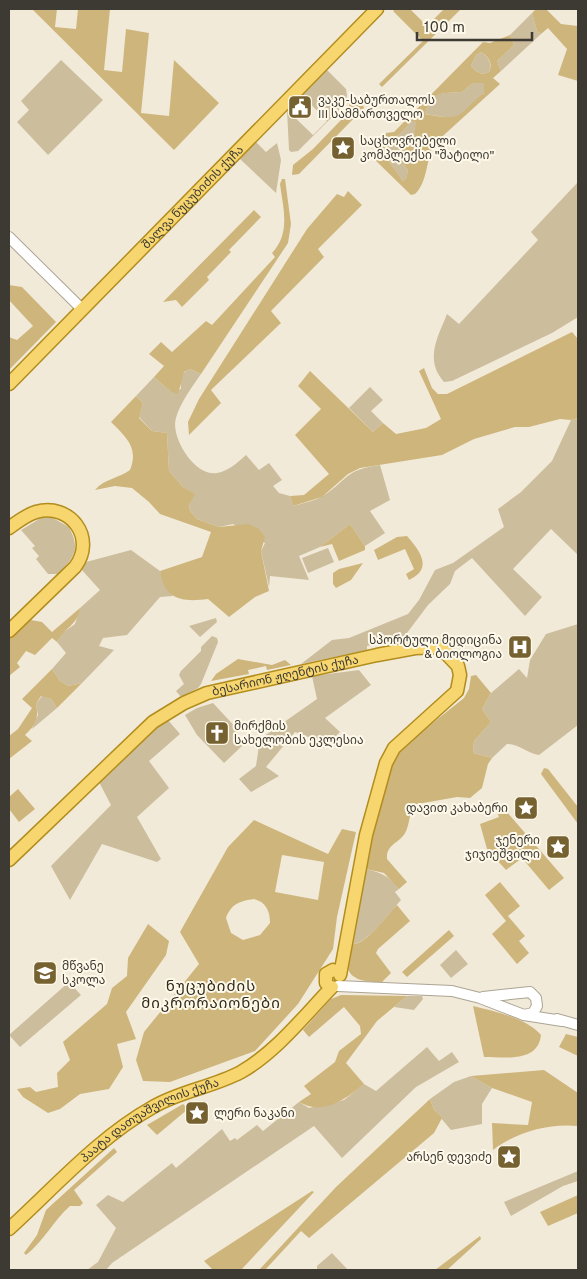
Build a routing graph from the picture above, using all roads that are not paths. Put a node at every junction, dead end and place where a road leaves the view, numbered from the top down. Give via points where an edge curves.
1 (377, 9) edge
2 (9, 237) edge
3 (82, 309) junction
4 (9, 384) edge
5 (9, 528) edge
6 (9, 631) edge
7 (9, 860) edge
8 (335, 980) junction
9 (520, 993) junction
10 (480, 998) junction
11 (537, 1006) junction
12 (522, 1014) junction
13 (562, 1021) junction
14 (578, 1025) edge
15 (9, 1229) edge

1 - 3 main road, შალვა ნუცუბიძის ქუჩა
2 - 3 street
3 - 4 main road, შალვა ნუცუბიძის ქუჩა
5 - 6 main road via 36,512 56,511 77,523 84,541 75,567
7 - 8 main road, ბესარიონ ჟღენტის ქუჩა via 153,722 192,698 344,662 415,648 440,647 458,666 457,691 394,748 386,763 366,835 348,938
8 - 10 street via 366,987 444,990
8 - 15 main road, პაატა დათუაშვილის ქუჩა via 266,1053 241,1072 152,1107 111,1136
9 - 10 street
9 - 11 street via 534,994
9 - 12 street via 514,1003
10 - 12 street
11 - 12 street via 533,1013
11 - 13 street
12 - 13 street
13 - 14 street

